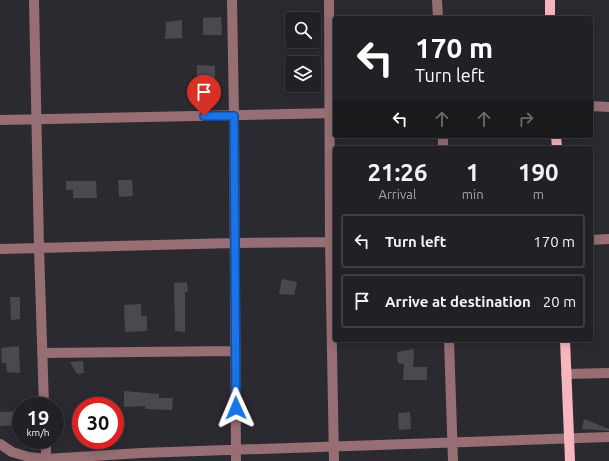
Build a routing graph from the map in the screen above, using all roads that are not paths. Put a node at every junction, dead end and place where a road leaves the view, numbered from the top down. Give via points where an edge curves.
1 (34, 0) edge
2 (232, 0) edge
3 (329, 0) edge
4 (437, 0) edge
5 (550, 0) edge
6 (438, 16) edge
7 (550, 16) edge
8 (593, 106) edge
9 (609, 107) edge
10 (332, 113) edge
11 (234, 116) junction
12 (36, 119) junction
13 (0, 120) edge
14 (609, 239) edge
15 (593, 240) edge
16 (332, 242) edge
17 (234, 243) junction
18 (39, 248) junction
19 (0, 249) edge
20 (449, 342) edge
21 (565, 342) edge
22 (235, 351) junction
23 (42, 353) junction
24 (609, 373) edge
25 (566, 374) junction
26 (44, 397) edge
27 (609, 437) edge
28 (569, 438) junction
29 (452, 442) junction
30 (0, 444) edge
31 (333, 447) junction
32 (46, 449) edge
33 (236, 450) junction
34 (47, 460) edge
35 (236, 461) edge
36 (334, 461) edge
37 (453, 461) edge
38 (570, 461) edge

1 - 12 street
2 - 11 street
3 - 10 street
4 - 6 street
5 - 7 main road
8 - 9 street
10 - 11 street
10 - 16 street
11 - 12 street
11 - 17 street
12 - 13 street
12 - 18 street
14 - 15 street
16 - 17 street
16 - 31 street
17 - 18 street
17 - 22 street
18 - 19 street
18 - 23 street
20 - 29 street
21 - 25 main road
22 - 23 street
22 - 33 street
23 - 26 street
24 - 25 street
25 - 28 main road
27 - 28 street
28 - 29 street
28 - 38 main road
29 - 31 street
29 - 37 street
30 - 34 street via 12,452
31 - 33 street
31 - 36 street
32 - 34 street
33 - 34 street via 141,453
33 - 35 street

